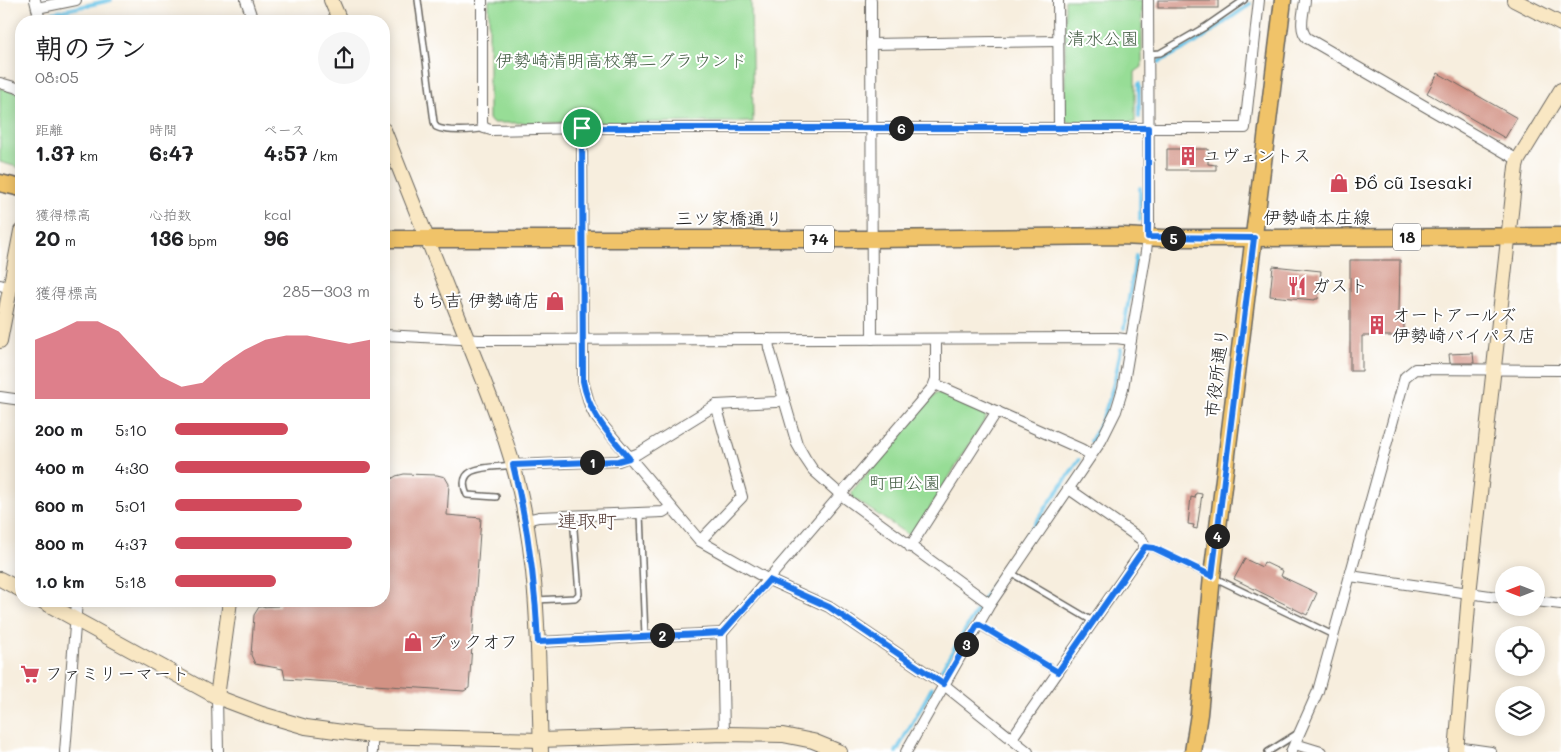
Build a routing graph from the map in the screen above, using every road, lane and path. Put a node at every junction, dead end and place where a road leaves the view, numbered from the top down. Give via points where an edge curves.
1 (76, 0) edge
2 (246, 0) edge
3 (331, 0) edge
4 (418, 0) edge
5 (482, 0) edge
6 (871, 0) edge
7 (1058, 0) edge
8 (1148, 0) edge
9 (1244, 0) edge
10 (1259, 0) edge
11 (1305, 0) edge
12 (1514, 0) edge
13 (1283, 3) edge
14 (36, 4) edge
15 (251, 15) edge
16 (337, 15) edge
17 (1561, 24) edge
18 (1058, 41) junction
19 (871, 44) junction
20 (1148, 54) junction
21 (0, 83) edge
22 (15, 87) edge
23 (1561, 90) edge
24 (484, 128) junction
25 (582, 128) junction
26 (872, 128) junction
27 (1148, 128) junction
28 (1059, 129) junction
29 (390, 145) edge
30 (1518, 160) junction
31 (0, 183) edge
32 (15, 187) edge
33 (1509, 236) junction
34 (1561, 236) edge
35 (1148, 237) junction
36 (582, 238) junction
37 (1254, 238) junction
38 (390, 239) edge
39 (427, 239) junction
40 (872, 239) junction
41 (15, 252) edge
42 (5, 287) edge
43 (390, 335) edge
44 (467, 339) junction
45 (768, 339) junction
46 (872, 339) junction
47 (936, 339) junction
48 (582, 340) junction
49 (1131, 340) junction
50 (0, 341) edge
51 (1561, 370) edge
52 (1494, 371) junction
53 (935, 384) junction
54 (0, 397) edge
55 (15, 399) edge
56 (784, 400) junction
57 (716, 405) junction
58 (997, 411) junction
59 (1092, 455) junction
60 (629, 458) junction
61 (513, 465) junction
62 (1069, 489) junction
63 (841, 495) junction
64 (496, 497) dead end
65 (671, 507) junction
66 (640, 514) junction
67 (573, 517) junction
68 (526, 520) junction
69 (700, 541) junction
70 (910, 546) junction
71 (1145, 547) junction
72 (1011, 573) junction
73 (1212, 576) junction
74 (1350, 576) junction
75 (0, 579) edge
76 (769, 580) junction
77 (15, 587) edge
78 (1469, 594) junction
79 (1495, 597) edge
80 (536, 600) junction
81 (1545, 602) edge
82 (990, 604) junction
83 (1561, 604) edge
84 (53, 607) edge
85 (77, 607) edge
86 (229, 607) edge
87 (76, 620) junction
88 (1094, 622) junction
89 (978, 624) junction
90 (722, 633) junction
91 (1334, 635) junction
92 (644, 636) junction
93 (538, 642) junction
94 (1058, 672) junction
95 (943, 684) junction
96 (217, 697) junction
97 (1298, 733) junction
98 (724, 734) junction
99 (372, 736) junction
100 (1012, 738) junction
101 (541, 746) edge
102 (1293, 748) edge
103 (1456, 749) edge
104 (65, 752) edge
105 (218, 752) edge
106 (372, 752) edge
107 (840, 752) edge
108 (906, 752) edge
109 (1028, 752) edge
110 (1194, 752) edge
111 (1268, 752) edge
112 (1321, 752) edge
113 (1491, 752) edge

1 - 14 street
2 - 15 street
3 - 16 street
4 - 24 lane via 436,127 442,130
5 - 24 street
6 - 19 street
7 - 18 street
8 - 20 street
9 - 20 lane via 1166,50
10 - 27 street via 1245,128
11 - 30 street via 1302,28 1308,38
12 - 17 street
13 - 37 main road, 市役所通り
18 - 19 street
18 - 28 street
19 - 26 street
20 - 27 street
21 - 22 street
23 - 30 street
24 - 25 street
25 - 26 street
25 - 36 street
26 - 28 street
26 - 40 street
27 - 28 street
27 - 35 street
29 - 39 street
30 - 33 street
31 - 32 main road
33 - 34 main road, 伊勢崎本庄線 / 18
33 - 37 main road, 伊勢崎本庄線 / 18
33 - 52 street
35 - 37 main road, 三ツ家橋通り / 74
35 - 40 main road, 三ツ家橋通り / 74
35 - 49 street
36 - 39 main road, 三ツ家橋通り / 74
36 - 40 main road, 三ツ家橋通り / 74
36 - 48 street
37 - 73 main road, 市役所通り
38 - 39 main road, 三ツ家橋通り / 74
39 - 44 street
40 - 46 street
41 - 42 street
42 - 50 street
43 - 44 street
44 - 48 street
44 - 61 street
45 - 46 street
45 - 48 street
45 - 56 street
46 - 47 street
47 - 49 street
47 - 53 street
48 - 60 street via 583,381 590,406
49 - 59 street via 1116,411
51 - 52 street
52 - 74 street via 1415,369 1405,376
52 - 78 street
53 - 58 street
53 - 63 street
54 - 55 street
56 - 57 street
56 - 63 street via 805,458 819,476
57 - 60 street
57 - 69 street via 742,497
58 - 59 street
58 - 70 street
59 - 62 street
60 - 61 street
60 - 65 street
61 - 64 lane via 479,468 470,471 466,477 464,489 467,495
61 - 68 street
62 - 71 street via 1142,540
62 - 72 street
63 - 70 street
63 - 76 street
65 - 66 street via 663,512
65 - 69 street
66 - 67 street
66 - 92 lane
67 - 68 street
67 - 80 lane via 579,594 575,598
68 - 80 street
69 - 76 street
70 - 82 street
71 - 73 lane via 1154,548
71 - 88 street
72 - 82 street
72 - 88 lane
73 - 91 lane
73 - 110 main road, 市役所通り
74 - 78 street
74 - 91 street
75 - 77 street
76 - 90 street
76 - 95 street via 829,607
78 - 79 street
78 - 103 street
80 - 93 street
81 - 83 street
82 - 89 street
84 - 87 street
85 - 87 street
86 - 96 street
87 - 96 street
87 - 104 street
88 - 94 street
89 - 94 lane
89 - 95 street
90 - 92 street
90 - 98 street
91 - 97 street via 1318,691
92 - 93 street
93 - 101 street
94 - 100 street
95 - 100 street
95 - 108 street
96 - 99 street via 306,727
96 - 105 street
97 - 102 street
97 - 111 lane
98 - 101 street
98 - 107 street via 783,735 813,740
99 - 101 street
99 - 106 street
100 - 109 street
102 - 112 street
103 - 113 street

